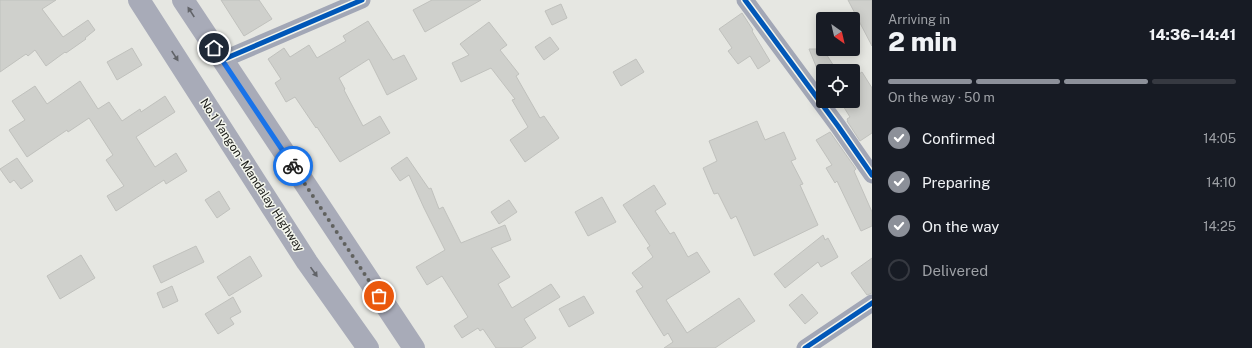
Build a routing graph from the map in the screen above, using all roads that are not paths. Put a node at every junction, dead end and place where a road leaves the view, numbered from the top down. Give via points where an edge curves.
1 (139, 0) edge
2 (183, 0) edge
3 (362, 0) edge
4 (745, 0) edge
5 (222, 60) junction
6 (872, 175) edge
7 (872, 303) edge
8 (368, 348) edge
9 (414, 348) edge
10 (805, 348) edge

1 -> 8 highway, No.1 Yangon - Mandalay Highway via 307,262
5 -> 2 highway
3 - 5 street
4 - 6 street
5 - 9 highway
7 - 10 street

